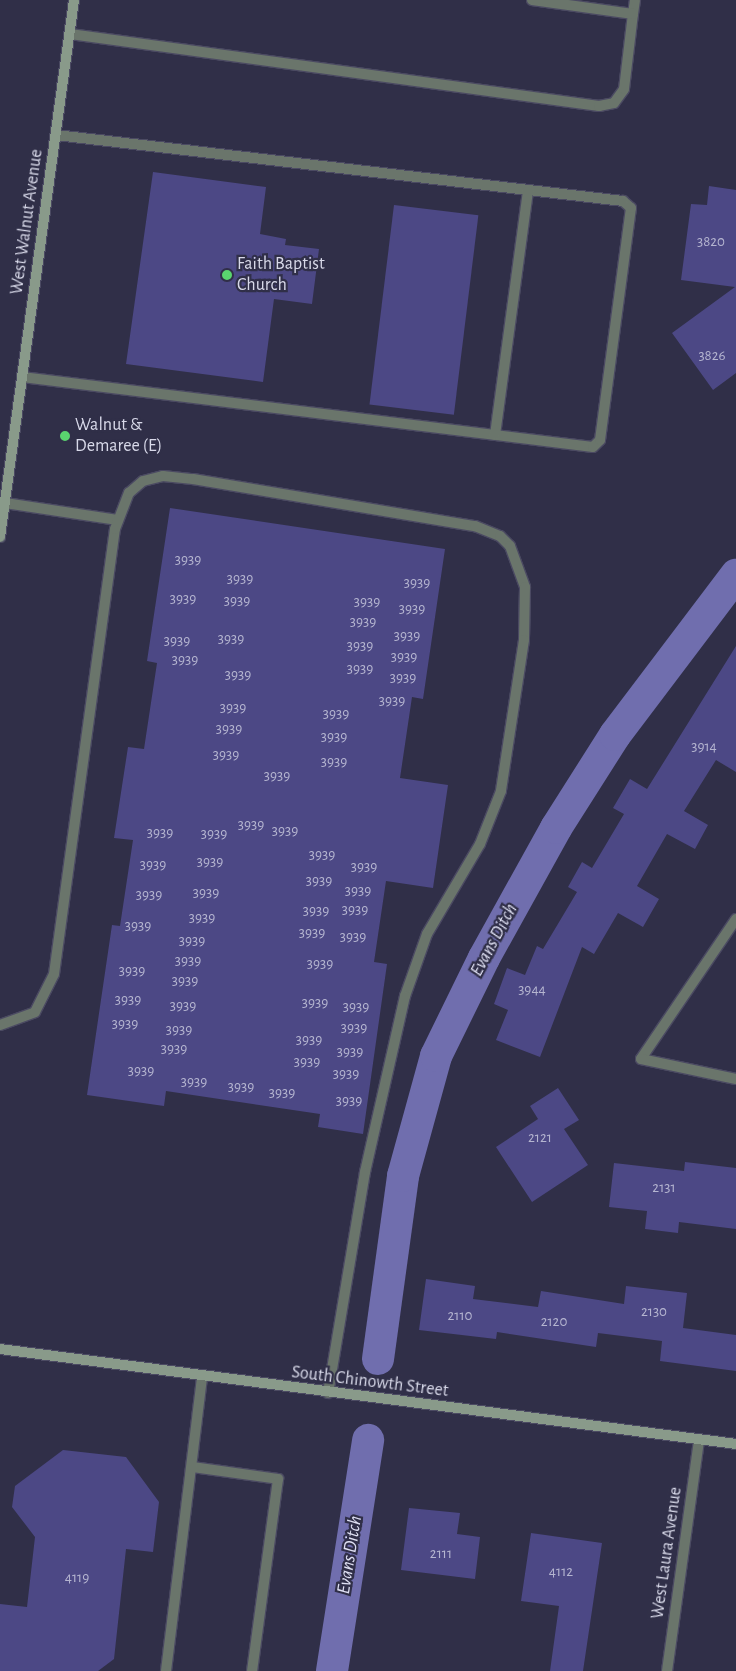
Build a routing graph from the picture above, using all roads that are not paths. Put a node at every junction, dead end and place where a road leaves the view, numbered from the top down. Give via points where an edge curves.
1 (74, 0) edge
2 (532, 0) edge
3 (635, 0) edge
4 (633, 14) junction
5 (70, 34) junction
6 (56, 135) junction
7 (528, 190) junction
8 (22, 377) junction
9 (495, 435) junction
10 (5, 503) junction
11 (118, 520) junction
12 (0, 537) edge
13 (736, 919) edge
14 (0, 1025) edge
15 (736, 1079) edge
16 (0, 1349) edge
17 (202, 1377) junction
18 (328, 1393) junction
19 (699, 1440) junction
20 (736, 1444) edge
21 (192, 1467) junction
22 (166, 1671) edge
23 (252, 1671) edge
24 (667, 1671) edge

1 - 5 street, West Walnut Avenue
2 - 4 street
3 - 4 street
4 - 5 street via 624,89 614,103 599,106
5 - 6 street, West Walnut Avenue
6 - 7 street
6 - 8 street, West Walnut Avenue
7 - 9 street
7 - 9 street via 623,201 631,208 601,430 593,447
8 - 9 street
8 - 10 street, West Walnut Avenue
10 - 11 street
10 - 12 street, West Walnut Avenue
11 - 14 street via 54,974 35,1012
11 - 18 street via 129,493 143,481 162,476 475,526 500,536 519,563 525,587 524,640 501,791 480,844 426,934 404,996 365,1172
13 - 15 street via 641,1059
16 - 17 street, South Chinowth Street
17 - 18 street, South Chinowth Street
17 - 21 street
18 - 19 street, South Chinowth Street
19 - 20 street, South Chinowth Street
19 - 24 street, West Laura Avenue
21 - 22 street
21 - 23 street via 278,1479

